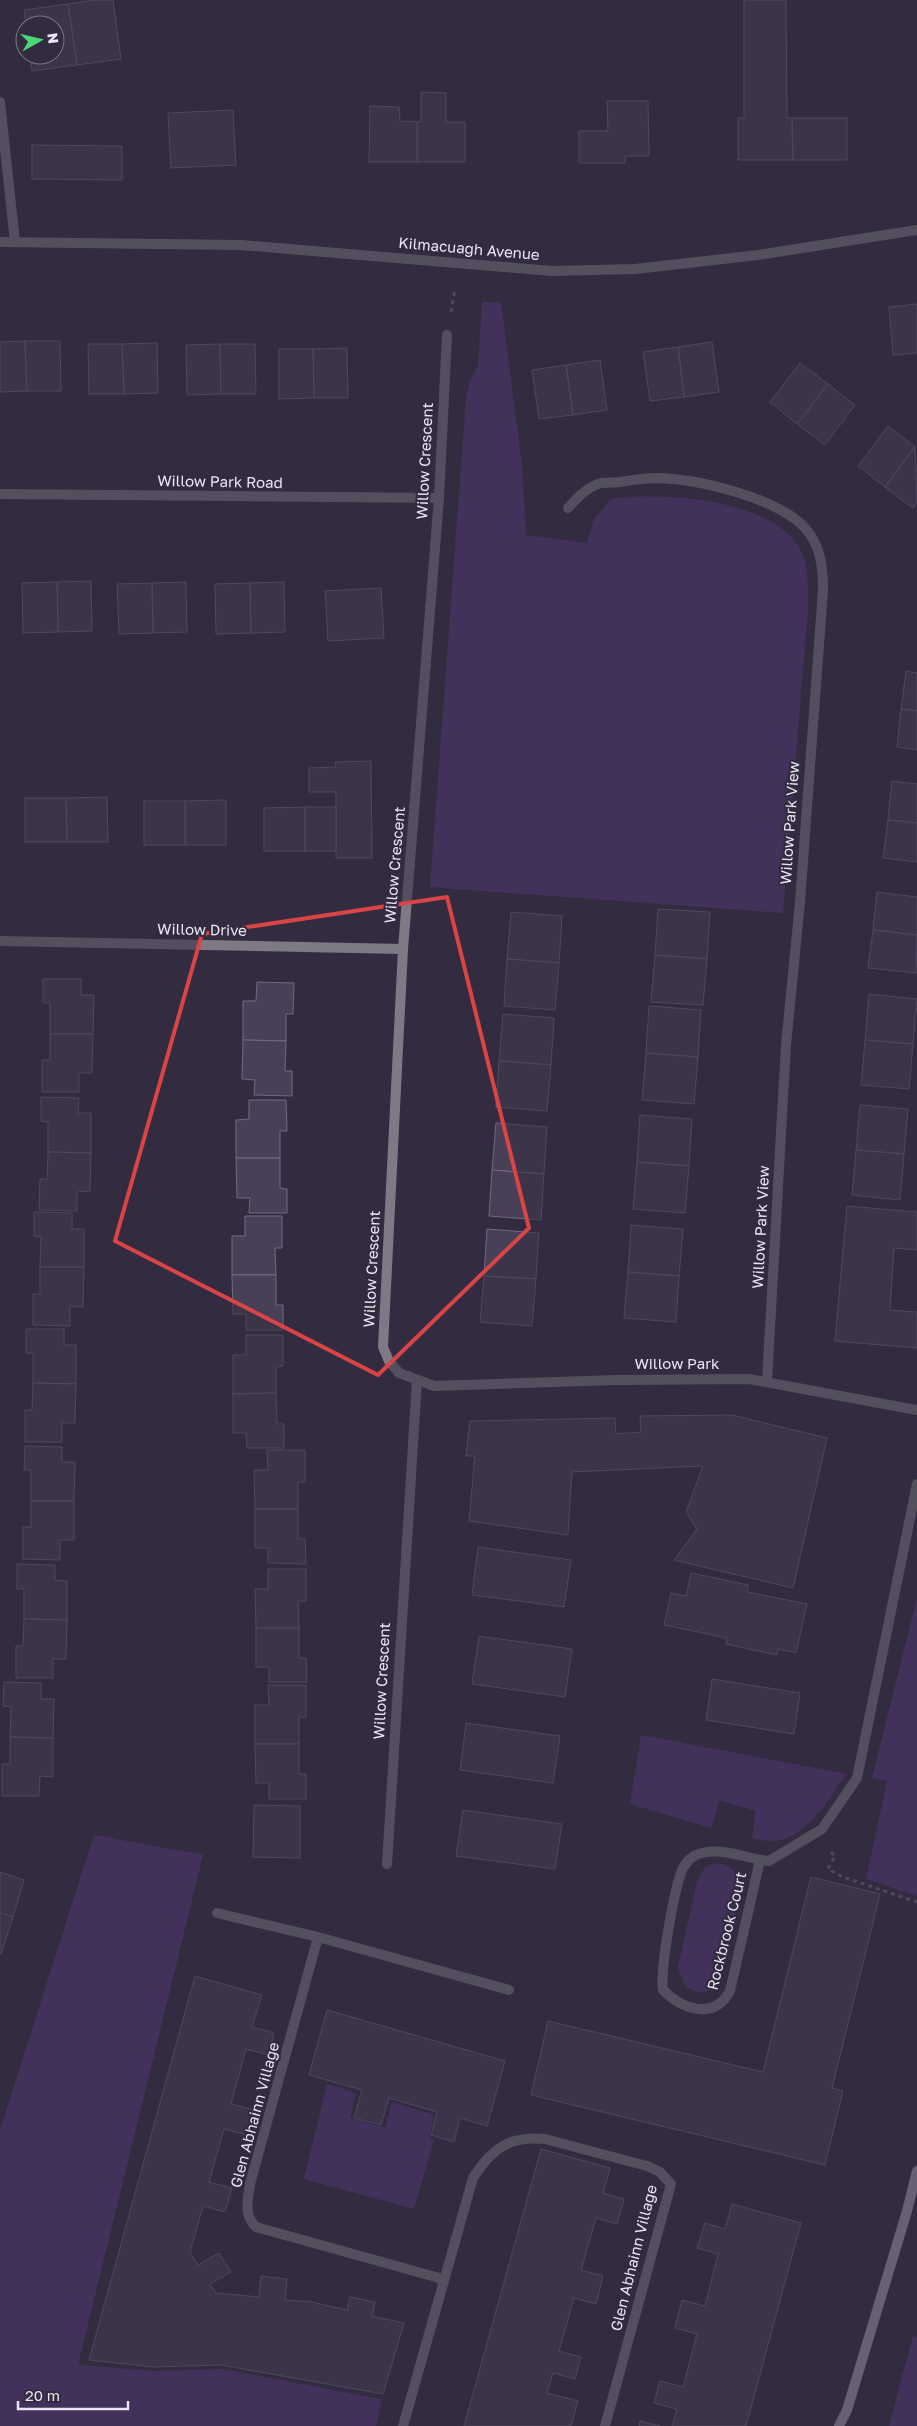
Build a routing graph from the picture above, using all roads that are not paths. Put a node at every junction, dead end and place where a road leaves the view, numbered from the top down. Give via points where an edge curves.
1 (0, 102) edge
2 (917, 230) edge
3 (0, 242) edge
4 (15, 242) junction
5 (448, 335) road end
6 (0, 494) edge
7 (439, 498) junction
8 (568, 508) dead end
9 (0, 941) edge
10 (403, 948) junction
11 (417, 1380) junction
12 (767, 1381) junction
13 (434, 1386) joint
14 (917, 1410) edge
15 (917, 1484) edge
16 (760, 1860) junction
17 (387, 1864) dead end
18 (217, 1913) dead end
19 (318, 1937) junction
20 (509, 1990) dead end
21 (917, 2171) edge
22 (443, 2280) junction
23 (403, 2426) edge
24 (605, 2426) edge
25 (840, 2426) edge

1 - 4 street
2 - 4 street, Kilmacuagh Avenue via 758,255 635,268 523,270 241,246
3 - 4 street, Kilmacuagh Avenue
5 - 7 street, Willow Crescent
6 - 7 street, Willow Park Road
7 - 10 street, Willow Crescent
8 - 12 street, Willow Park View via 579,495 601,484 658,478 711,485 765,502 793,518 806,529 819,552 823,590 786,1045
9 - 10 street, Willow Drive
10 - 11 street, Willow Crescent via 384,1347 389,1361 399,1373
11 - 13 street, Willow Crescent
11 - 17 street, Willow Crescent
12 - 13 street, Willow Park via 617,1380
12 - 14 street, Willow Park
15 - 16 street, Rockbrook Court via 857,1778 822,1828 769,1861
16 - 16 street, Rockbrook Court via 730,1991 725,2000 710,2008 681,2005 663,1990 662,1984 683,1868 696,1855 713,1852
18 - 19 street
19 - 20 street
19 - 22 street, Glen Abhainn Village via 250,2184 247,2207 250,2222 256,2227
21 - 25 main road
22 - 23 street, Glen Abhainn Village
22 - 24 street, Glen Abhainn Village via 473,2178 496,2149 529,2138 545,2139 660,2172 671,2184

